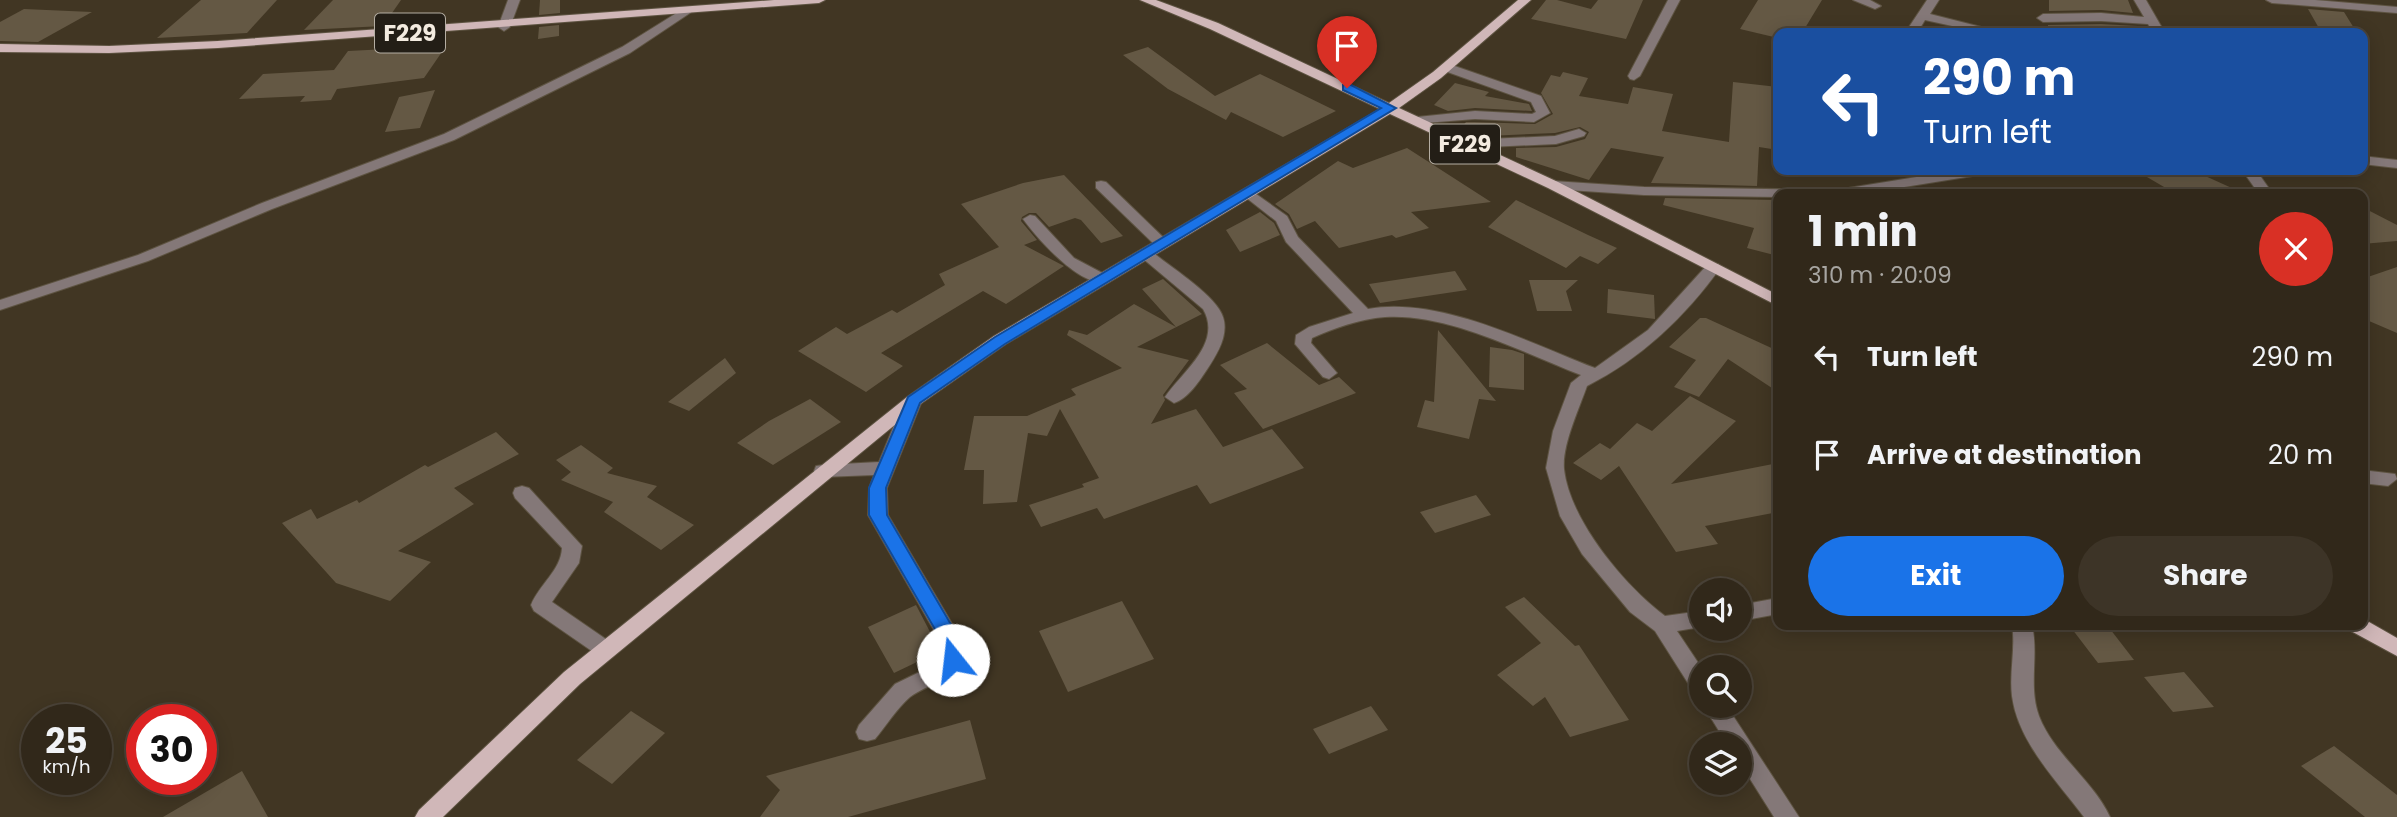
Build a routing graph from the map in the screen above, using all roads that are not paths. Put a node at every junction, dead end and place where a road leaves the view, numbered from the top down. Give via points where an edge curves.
1 (514, 0) edge
2 (818, 0) edge
3 (1146, 0) edge
4 (1525, 0) edge
5 (1674, 0) edge
6 (1859, 0) edge
7 (1933, 0) edge
8 (2140, 0) edge
9 (2272, 0) edge
10 (2338, 2) edge
11 (1875, 6) dead end
12 (695, 7) edge
13 (2397, 10) edge
14 (1923, 16) junction
15 (2043, 18) dead end
16 (2151, 21) junction
17 (504, 27) junction
18 (1915, 28) edge
19 (1977, 28) edge
20 (2156, 28) edge
21 (0, 48) edge
22 (1446, 67) junction
23 (1634, 76) dead end
24 (1390, 108) junction
25 (1417, 121) junction
26 (1578, 133) dead end
27 (1466, 144) junction
28 (2368, 161) edge
29 (2397, 164) edge
30 (1932, 175) edge
31 (1101, 185) dead end
32 (1553, 186) junction
33 (1861, 189) edge
34 (1249, 193) junction
35 (1773, 193) edge
36 (1030, 219) dead end
37 (1163, 244) junction
38 (1146, 254) junction
39 (1713, 267) junction
40 (1102, 279) junction
41 (1773, 298) edge
42 (0, 305) edge
43 (1364, 315) junction
44 (1329, 373) dead end
45 (1597, 376) junction
46 (1174, 397) dead end
47 (913, 401) junction
48 (886, 468) junction
49 (823, 471) junction
50 (2368, 477) edge
51 (2388, 479) dead end
52 (522, 493) dead end
53 (1773, 607) edge
54 (1752, 611) edge
55 (1689, 621) edge
56 (1662, 625) junction
57 (2023, 630) edge
58 (2366, 630) edge
59 (2397, 648) edge
60 (606, 650) junction
61 (1689, 667) edge
62 (867, 732) dead end
63 (1752, 764) edge
64 (427, 817) edge
65 (1787, 817) edge
66 (2098, 817) edge

1 - 17 street
2 - 12 main road, F229
3 - 24 main road, F229 via 1214,26
4 - 22 main road
5 - 23 street
6 - 11 street
7 - 14 street
8 - 16 street
9 - 10 street
10 - 13 street
12 - 17 main road, F229
12 - 42 street via 626,50 449,137 143,258
14 - 18 street
14 - 19 street
15 - 16 street
16 - 20 street
17 - 21 main road, F229 via 197,46
22 - 24 main road
22 - 25 street via 1536,99 1543,113 1534,118 1475,116
24 - 25 main road, F229
24 - 34 main road
25 - 27 main road, F229
26 - 27 street via 1556,140
27 - 32 main road, F229
28 - 29 street
30 - 33 street
31 - 37 street
32 - 35 street
32 - 39 main road, F229
34 - 37 main road
34 - 43 street via 1282,219 1291,239
36 - 40 street via 1069,261
37 - 38 main road
38 - 40 main road
38 - 46 street via 1216,315 1215,337 1207,358
39 - 41 main road, F229
39 - 45 street via 1685,303 1627,359
40 - 47 main road via 1000,340
43 - 44 street via 1304,335 1303,344
43 - 45 street via 1398,312 1446,321
45 - 56 street via 1580,383 1562,431 1555,468 1559,486 1589,549 1637,606
47 - 48 street
47 - 49 main road
48 - 49 street
48 - 62 street via 878,488 878,515 954,645 953,660 942,671 902,690
49 - 60 main road
50 - 51 street
52 - 60 street via 572,546 570,565 541,605
53 - 54 street
55 - 56 street
56 - 61 street
57 - 66 street via 2024,700 2031,722
58 - 59 main road
60 - 64 main road via 527,718
63 - 65 street

